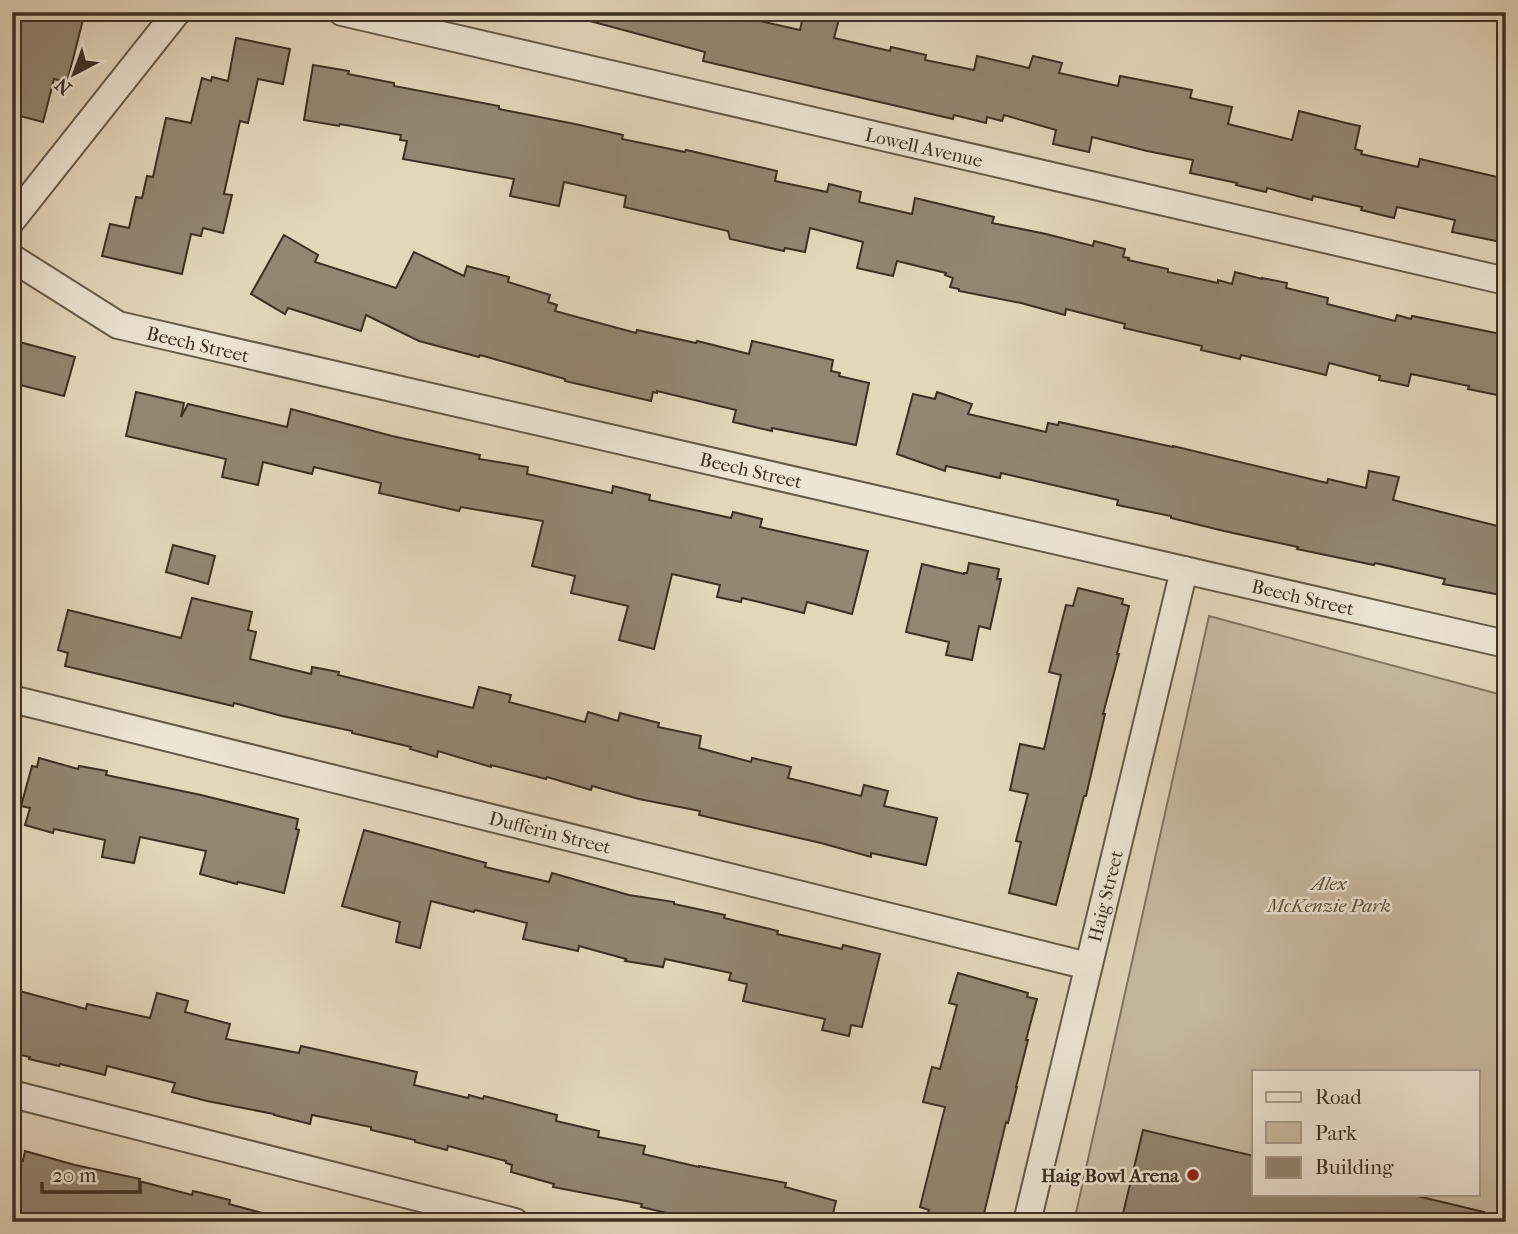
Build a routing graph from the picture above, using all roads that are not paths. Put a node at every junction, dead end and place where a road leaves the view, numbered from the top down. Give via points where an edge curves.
1 (177, 12) edge
2 (342, 12) edge
3 (12, 220) edge
4 (12, 258) edge
5 (1506, 281) edge
6 (1184, 570) junction
7 (1506, 644) edge
8 (12, 699) edge
9 (1088, 965) junction
10 (12, 1094) edge
11 (515, 1222) edge
12 (1027, 1222) edge

1 - 3 street
2 - 5 street, Lowell Avenue
4 - 6 street, Beech Street via 118,325
6 - 7 street, Beech Street
6 - 9 street, Haig Street
8 - 9 street, Dufferin Street
9 - 12 street, Haig Street
10 - 11 street

